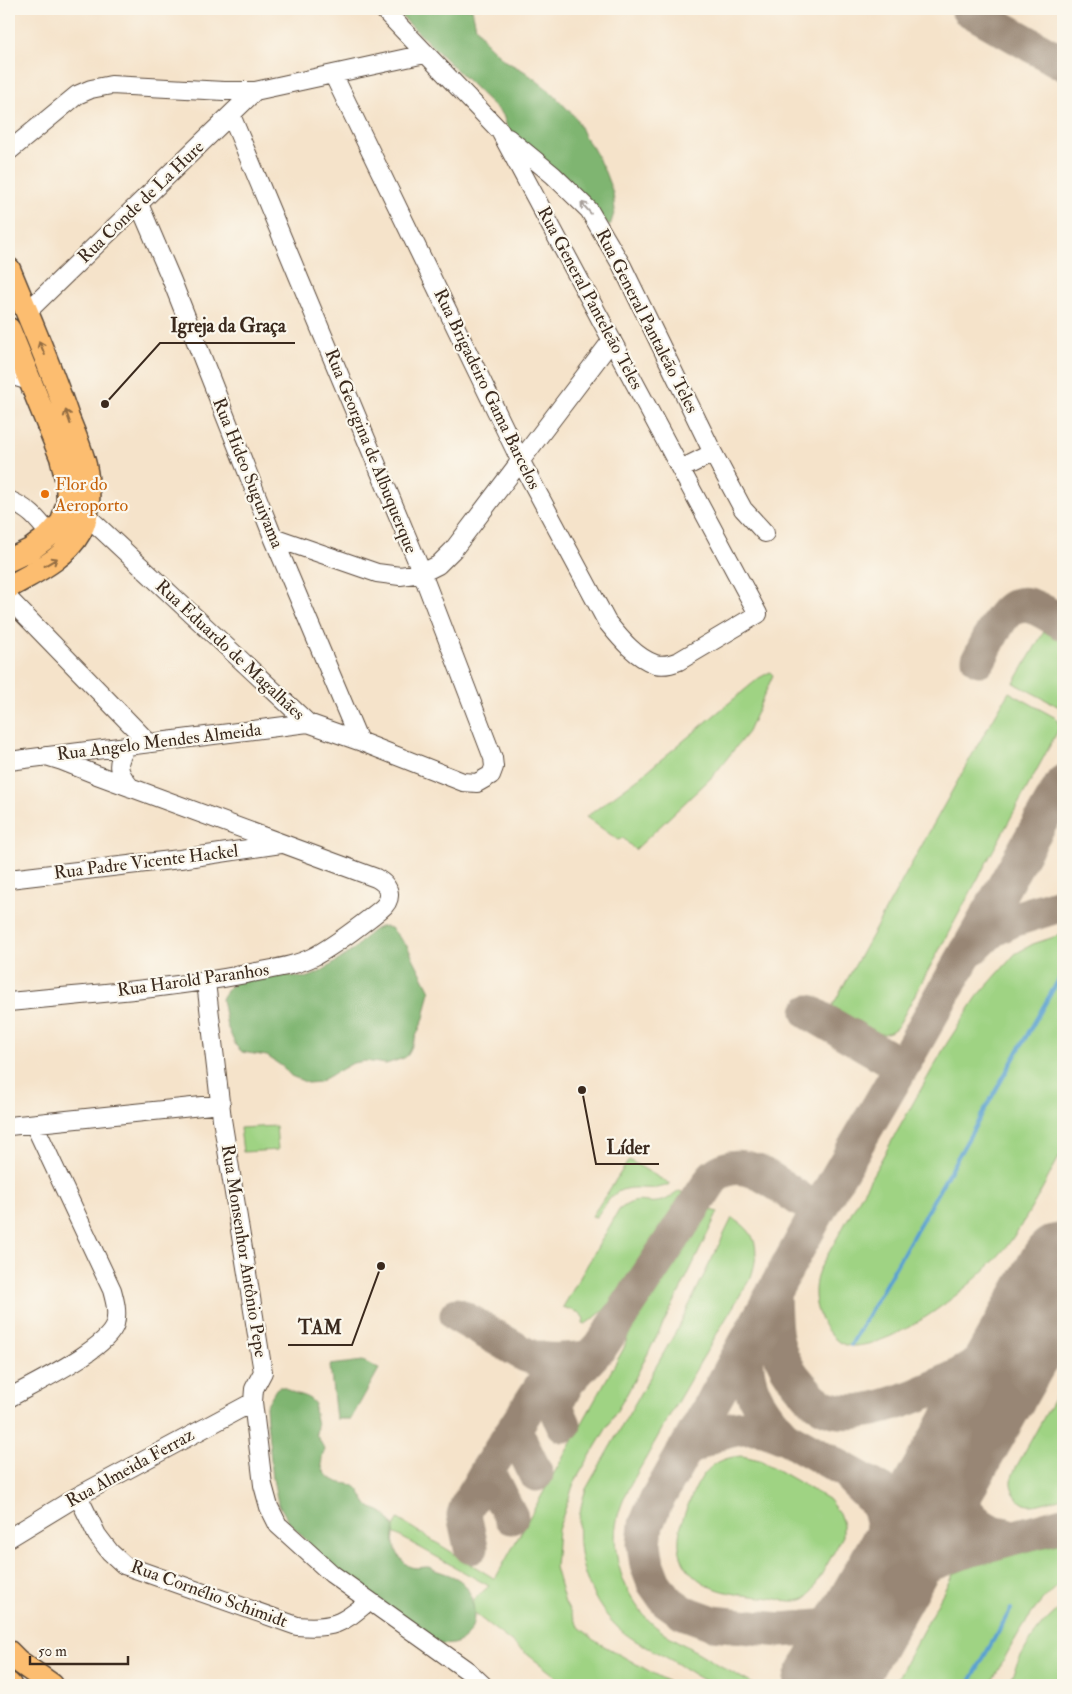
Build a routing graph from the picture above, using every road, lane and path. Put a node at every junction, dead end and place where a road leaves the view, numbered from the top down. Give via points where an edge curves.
1 (384, 9) edge
2 (425, 54) junction
3 (333, 74) junction
4 (255, 91) junction
5 (231, 115) junction
6 (500, 131) junction
7 (9, 151) edge
8 (139, 204) junction
9 (9, 269) edge
10 (27, 312) junction
11 (9, 329) edge
12 (612, 340) junction
13 (19, 378) edge
14 (713, 453) junction
15 (520, 460) junction
16 (680, 469) junction
17 (9, 500) edge
18 (86, 515) junction
19 (765, 533) dead end
20 (50, 535) junction
21 (273, 537) junction
22 (9, 560) edge
23 (422, 574) junction
24 (9, 587) edge
25 (9, 599) edge
26 (758, 614) joint
27 (308, 723) junction
28 (359, 741) junction
29 (149, 743) junction
30 (127, 746) junction
31 (96, 750) junction
32 (46, 756) junction
33 (9, 760) edge
34 (97, 775) junction
35 (477, 783) joint
36 (131, 788) junction
37 (284, 843) junction
38 (9, 879) edge
39 (206, 982) junction
40 (9, 1002) edge
41 (221, 1104) junction
42 (34, 1124) junction
43 (9, 1126) edge
44 (9, 1398) edge
45 (253, 1402) junction
46 (78, 1496) junction
47 (9, 1538) edge
48 (369, 1601) junction
49 (9, 1652) edge
50 (52, 1685) edge
51 (483, 1685) edge

1 - 2 street, Rua General Panteleão Teles
2 - 3 street
2 - 6 street, Rua General Panteleão Teles
3 - 4 street
3 - 15 street, Rua Brigadeiro Gama Barcelos
4 - 5 street, Rua Conde de La Hure
4 - 7 street via 111,85 91,89 77,95
5 - 8 street, Rua Conde de La Hure
5 - 23 street, Rua Georgina de Albuquerque
6 - 12 street, Rua General Panteleão Teles
14 -> 6 street, Rua General Pantaleão Teles via 622,266 589,210
8 - 10 street, Rua Conde de La Hure
8 - 21 street, Rua Hideo Suguiyama
9 - 10 main road
18 -> 10 main road via 88,490 84,464
11 - 13 main road
12 - 15 street
12 - 16 street, Rua General Panteleão Teles
13 - 20 main road via 60,457 67,482 68,502 62,522
14 - 16 street
14 - 19 street, Rua General Pantaleão Teles via 742,509
15 - 23 street via 453,550 438,565
15 - 26 street, Rua Brigadeiro Gama Barcelos via 607,622 623,642 645,658 656,664 679,661
16 - 26 street, Rua General Panteleão Teles
17 - 20 street via 34,515
24 -> 18 main road via 62,556 82,530
18 - 27 street, Rua Eduardo de Magalhães
20 - 22 main road
21 - 23 street via 377,573
21 - 28 street, Rua Hideo Suguiyama
23 - 35 street, Rua Georgina de Albuquerque via 493,758 491,775
25 - 29 street
27 - 28 street, Rua Eduardo de Magalhães
27 - 29 street, Rua Angelo Mendes Almeida
28 - 35 street, Rua Eduardo de Magalhães via 463,782
29 - 30 street, Rua Angelo Mendes Almeida
30 - 31 street, Rua Angelo Mendes Almeida
30 - 36 street via 120,757 119,771
31 - 32 street, Rua Angelo Mendes Almeida
31 - 34 street via 92,763
32 - 33 street, Rua Angelo Mendes Almeida
32 - 34 street
34 - 36 street
36 - 37 street
37 - 38 street, Rua Padre Vicente Hackel
37 - 39 street, Rua Harold Paranhos via 384,882 390,892 388,903 314,956 289,965
39 - 40 street, Rua Harold Paranhos
39 - 41 street, Rua Monsenhor Antônio Pepe
41 - 42 street
41 - 45 street, Rua Monsenhor Antônio Pepe via 263,1372 254,1389
42 - 43 street
42 - 44 street via 112,1290 117,1309 115,1326 103,1341
45 - 46 street, Rua Almeida Ferraz
45 - 48 street, Rua Monsenhor Antônio Pepe via 263,1485 278,1525 332,1574
46 - 47 street, Rua Almeida Ferraz
46 - 48 street, Rua Cornélio Schimidt via 97,1535 110,1552 124,1565 152,1576 297,1626 320,1628 336,1624 349,1618
48 - 51 street, Rua Monsenhor Antônio Pepe
49 - 50 main road

